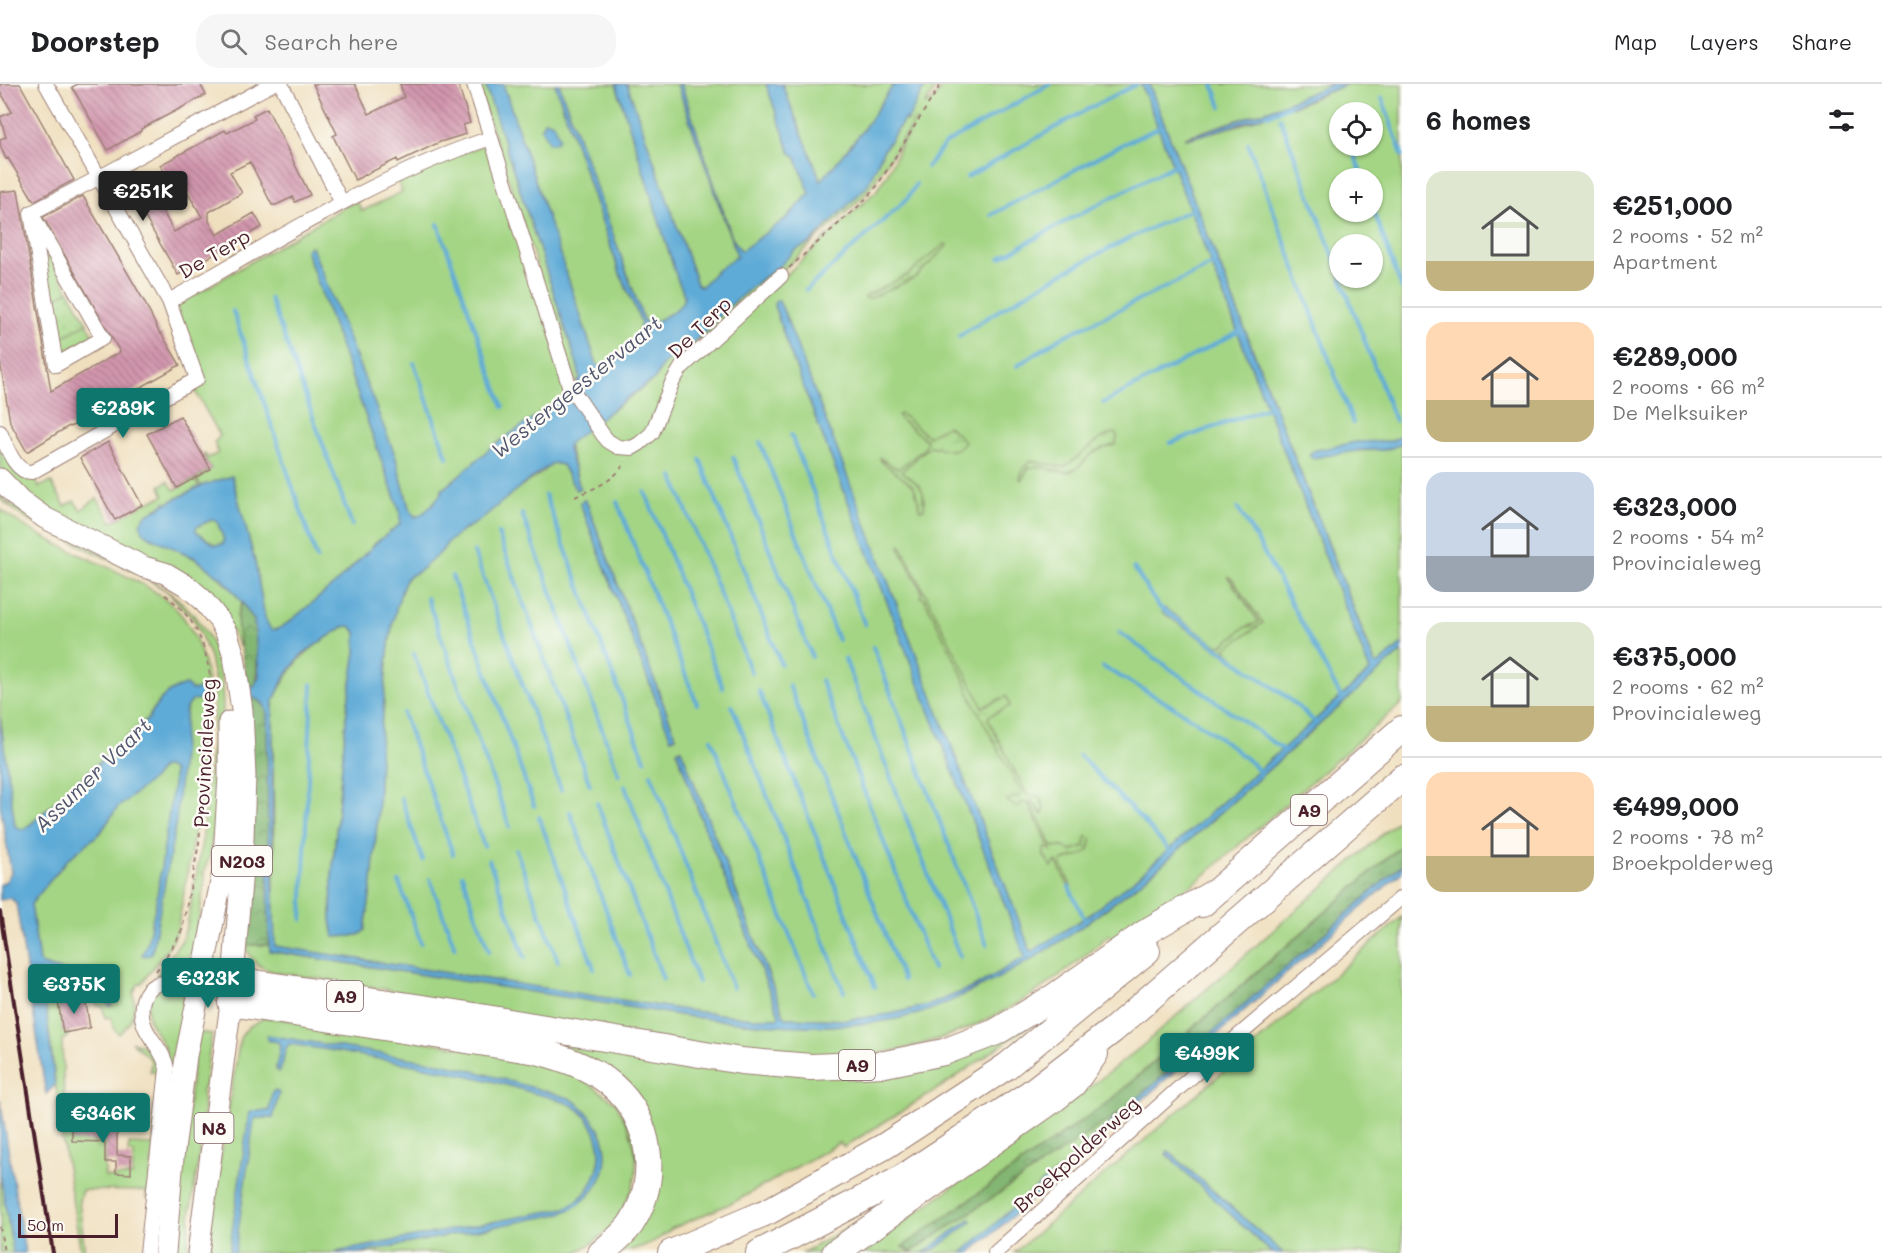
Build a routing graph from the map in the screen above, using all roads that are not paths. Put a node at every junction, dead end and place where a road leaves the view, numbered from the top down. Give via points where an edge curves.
1 (46, 84) edge
2 (272, 84) edge
3 (281, 84) edge
4 (474, 84) edge
5 (492, 138) junction
6 (100, 177) junction
7 (342, 203) junction
8 (31, 213) junction
9 (781, 276) road end
10 (169, 301) junction
11 (0, 432) edge
12 (0, 479) edge
13 (227, 709) junction
14 (1402, 729) edge
15 (1402, 778) edge
16 (1215, 892) junction
17 (1402, 897) edge
18 (199, 986) junction
19 (232, 992) junction
20 (1113, 1030) junction
21 (147, 1253) edge
22 (165, 1253) edge
23 (198, 1253) edge
24 (601, 1253) edge
25 (671, 1253) edge
26 (759, 1253) edge
27 (835, 1253) edge
28 (995, 1253) edge

1 - 6 street
2 - 6 street
3 - 7 street
4 - 5 street
5 - 7 street, De Terp via 447,152
5 - 9 street, De Terp via 569,386 603,435 618,447 632,448 646,440 681,368
6 - 8 street
6 - 10 street
7 - 10 street, De Terp
8 - 8 street via 103,338 56,365 46,306
10 - 11 street via 197,379 32,472 21,469
12 - 13 main road, Provincialeweg / N203 via 45,518 144,567 165,573 187,586 211,609 234,657 225,681
13 - 18 main road, Provincialeweg / N203 via 229,776 223,872
13 - 19 main road, Provincialeweg / N203 via 245,776
14 - 16 highway, A9
15 - 20 highway, A9
16 - 19 highway, A9 via 1151,929 996,1032 944,1052 885,1064 811,1066 741,1061 445,1011
16 - 25 highway, A9 via 1007,1066 885,1146 769,1212
17 - 28 street, Broekpolderweg via 1217,1054
18 - 19 street
18 - 19 street
18 - 21 street via 164,982 145,995 141,1007 144,1024 167,1064
18 - 22 main road, Provincialeweg / N8 via 184,1067
19 - 23 main road, Provincialeweg / N8
19 - 24 highway, A9 via 559,1057 612,1085 641,1125 647,1144 649,1177 630,1224
20 - 26 highway, A9 via 1029,1094 899,1180
20 - 27 highway, A9 via 1073,1084

